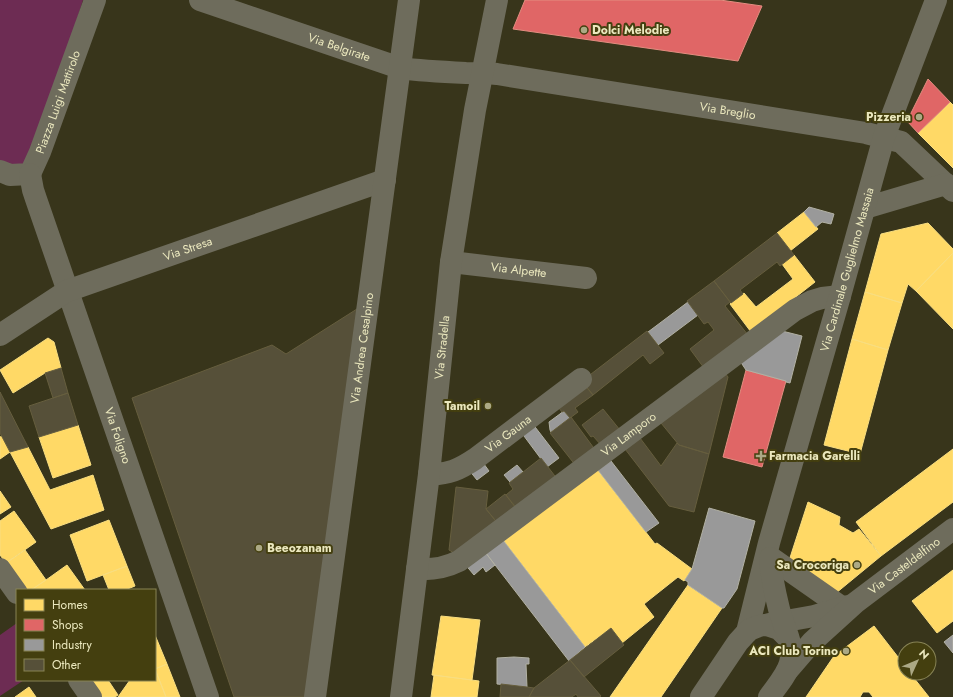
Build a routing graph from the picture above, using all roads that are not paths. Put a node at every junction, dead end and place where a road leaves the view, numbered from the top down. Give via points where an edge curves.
1 (95, 0) edge
2 (200, 0) edge
3 (409, 0) edge
4 (497, 0) edge
5 (936, 0) edge
6 (400, 68) junction
7 (483, 72) junction
8 (884, 137) junction
9 (0, 171) edge
10 (30, 174) junction
11 (385, 180) junction
12 (950, 188) edge
13 (865, 208) junction
14 (451, 262) junction
15 (586, 278) dead end
16 (67, 291) junction
17 (840, 296) junction
18 (0, 335) edge
19 (581, 379) dead end
20 (429, 474) junction
21 (953, 529) edge
22 (770, 550) junction
23 (0, 569) edge
24 (417, 569) junction
25 (16, 592) edge
26 (849, 606) junction
27 (764, 632) junction
28 (787, 671) junction
29 (79, 681) edge
30 (91, 697) edge
31 (208, 697) edge
32 (315, 697) edge
33 (401, 697) edge
34 (701, 697) edge
35 (769, 697) edge

1 - 10 street, Piazza Luigi Mattirolo
2 - 6 street, Via Belgirate
3 - 6 street, Via Andrea Cesalpino
4 - 7 street, Via Stradella
5 - 8 street, Via Cardinale Guglielmo Massaia
6 - 7 street, Via Belgirate
6 - 11 street, Via Andrea Cesalpino
7 - 8 street, Via Breglio
7 - 14 street, Via Stradella
8 - 12 street, Via Breglio via 901,142
8 - 13 street, Via Cardinale Guglielmo Massaia
9 - 10 street via 10,175
10 - 16 street, Via Foligno
11 - 16 street, Via Stresa
11 - 32 street, Via Andrea Cesalpino
12 - 13 street
13 - 17 street, Via Cardinale Guglielmo Massaia
14 - 15 street, Via Alpette
14 - 20 street, Via Stradella
16 - 18 street, Via Stresa
16 - 31 street, Via Foligno
17 - 22 street, Via Cardinale Guglielmo Massaia
17 - 24 street, Via Lamporo via 812,301 795,310 459,561 441,568
19 - 20 street, Via Gauna via 465,465 449,472
20 - 24 street, Via Stradella
21 - 26 street, Via Casteldelfino
22 - 26 street
22 - 27 street, Via Cardinale Guglielmo Massaia
22 - 27 street, Via Cardinale Guglielmo Massaia via 774,588
23 - 25 street
24 - 33 street, Via Stradella
26 - 27 street, Via Casteldelfino
26 - 28 street, Via Casteldelfino
27 - 28 street via 790,644 791,656
27 - 34 street
28 - 35 street, Via Casteldelfino
29 - 30 street

